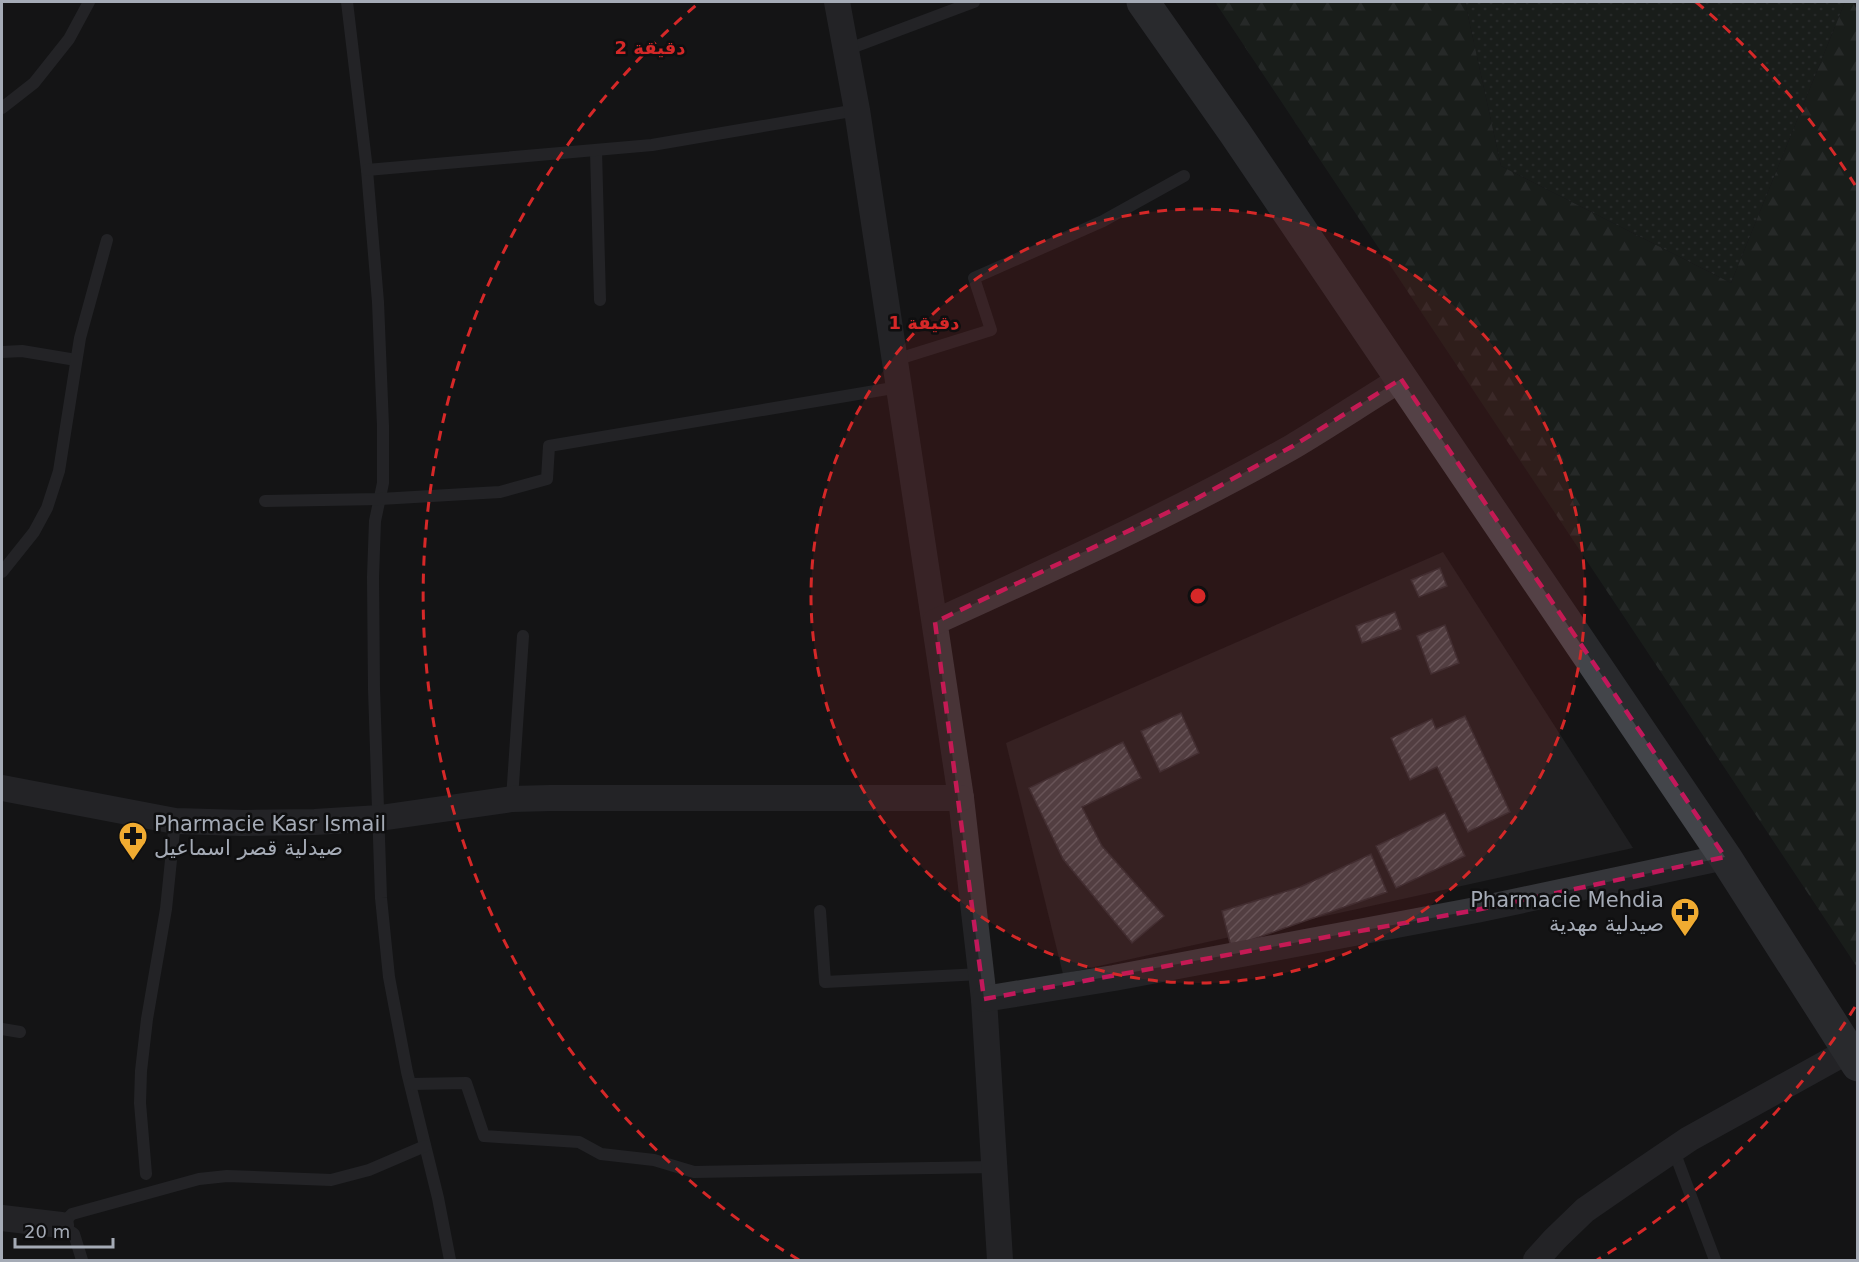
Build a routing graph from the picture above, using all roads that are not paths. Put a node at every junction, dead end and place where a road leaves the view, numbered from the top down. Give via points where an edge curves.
1 (89, 2) edge
2 (347, 2) edge
3 (837, 2) edge
4 (974, 2) edge
5 (1143, 2) edge
6 (846, 50) junction
7 (2, 108) edge
8 (857, 110) junction
9 (596, 151) junction
10 (367, 170) junction
11 (1184, 176) dead end
12 (107, 240) dead end
13 (600, 300) dead end
14 (2, 352) edge
15 (76, 360) junction
16 (895, 360) junction
17 (1401, 379) junction
18 (899, 387) junction
19 (380, 499) junction
20 (265, 501) dead end
21 (2, 572) edge
22 (935, 622) junction
23 (523, 636) dead end
24 (2, 788) edge
25 (961, 798) junction
26 (512, 800) junction
27 (380, 818) junction
28 (175, 821) junction
29 (1725, 857) junction
30 (820, 911) dead end
31 (981, 974) junction
32 (984, 999) junction
33 (2, 1029) edge
34 (20, 1032) dead end
35 (1853, 1058) edge
36 (411, 1084) junction
37 (425, 1146) junction
38 (1674, 1151) junction
39 (994, 1167) junction
40 (146, 1174) dead end
41 (2, 1218) edge
42 (61, 1225) junction
43 (82, 1260) edge
44 (450, 1260) edge
45 (1000, 1260) edge
46 (1536, 1260) edge
47 (1715, 1260) edge

1 - 7 lane via 69,39 34,83
2 - 10 lane
3 - 6 street
4 - 6 lane
5 - 17 street
6 - 8 street
8 - 9 lane
8 - 16 street
9 - 10 lane
9 - 13 lane
10 - 19 lane via 382,392
11 - 16 lane via 1103,221 974,278 991,330
12 - 15 lane
14 - 15 lane via 22,351
15 - 21 lane via 58,471 47,508 34,532
16 - 18 street
17 - 22 street via 1293,446 1192,501
17 - 29 street
18 - 19 lane via 549,446 547,479 500,492
18 - 22 street
19 - 20 lane
19 - 27 lane via 375,521 373,577
22 - 25 street
23 - 26 lane
24 - 28 street
25 - 26 street
25 - 31 street
26 - 27 street
27 - 28 street via 244,824
27 - 36 lane via 381,898 389,977
28 - 40 lane via 141,1071
29 - 32 street via 1465,912
29 - 35 street
30 - 31 lane via 825,982
31 - 32 street
32 - 39 street
33 - 34 lane
35 - 38 street via 1689,1139
36 - 37 lane
36 - 39 lane via 466,1083 484,1136 579,1142 601,1154 654,1160 694,1172
37 - 42 lane via 369,1170 331,1180 227,1176 199,1179 72,1214
37 - 44 lane
38 - 46 street via 1585,1210
38 - 47 lane
39 - 45 street
41 - 42 street
42 - 43 lane via 74,1234

